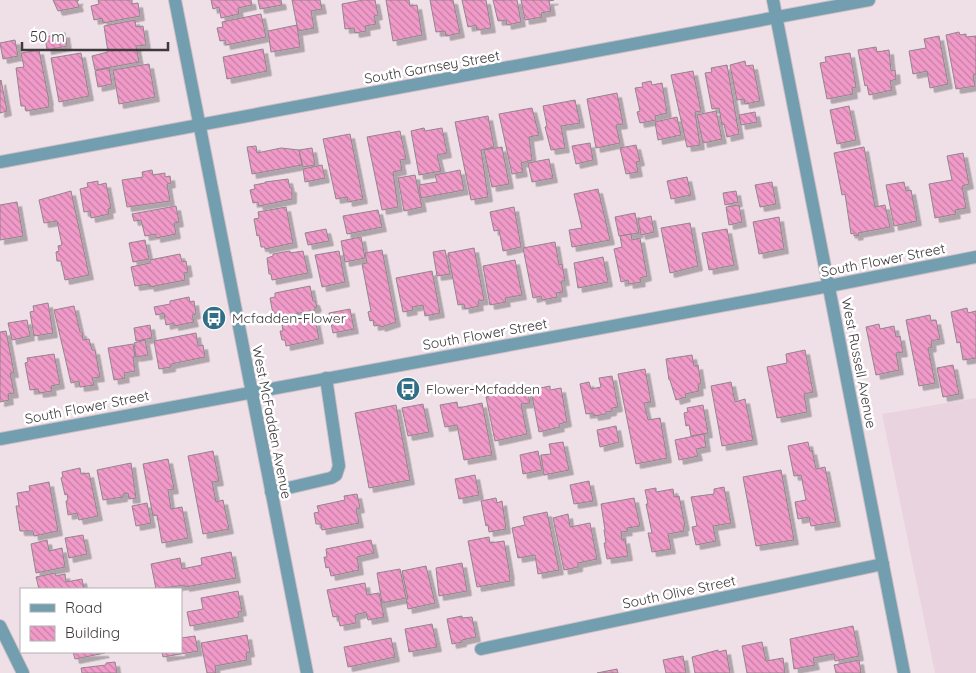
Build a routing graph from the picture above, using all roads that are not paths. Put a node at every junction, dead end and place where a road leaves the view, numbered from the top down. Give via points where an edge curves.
1 (175, 0) edge
2 (773, 0) edge
3 (869, 0) edge
4 (777, 18) junction
5 (199, 125) junction
6 (0, 162) edge
7 (976, 257) edge
8 (829, 286) junction
9 (326, 378) junction
10 (251, 391) junction
11 (0, 439) edge
12 (271, 492) junction
13 (883, 564) junction
14 (0, 626) edge
15 (481, 649) dead end
16 (22, 673) edge
17 (307, 673) edge
18 (904, 673) edge

1 - 5 street, West McFadden Avenue
2 - 4 street, West Russell Avenue
3 - 4 street, South Garnsey Street
4 - 5 street, South Garnsey Street
4 - 8 street, West Russell Avenue
5 - 6 street, South Garnsey Street
5 - 10 street, West McFadden Avenue
7 - 8 street, South Flower Street
8 - 9 street, South Flower Street
8 - 13 street, West Russell Avenue
9 - 10 street, South Flower Street
9 - 12 street via 339,466 336,475
10 - 11 street, South Flower Street
10 - 12 street, West McFadden Avenue
12 - 17 street, West McFadden Avenue
13 - 15 street, South Olive Street
13 - 18 street, West Russell Avenue
14 - 16 street

